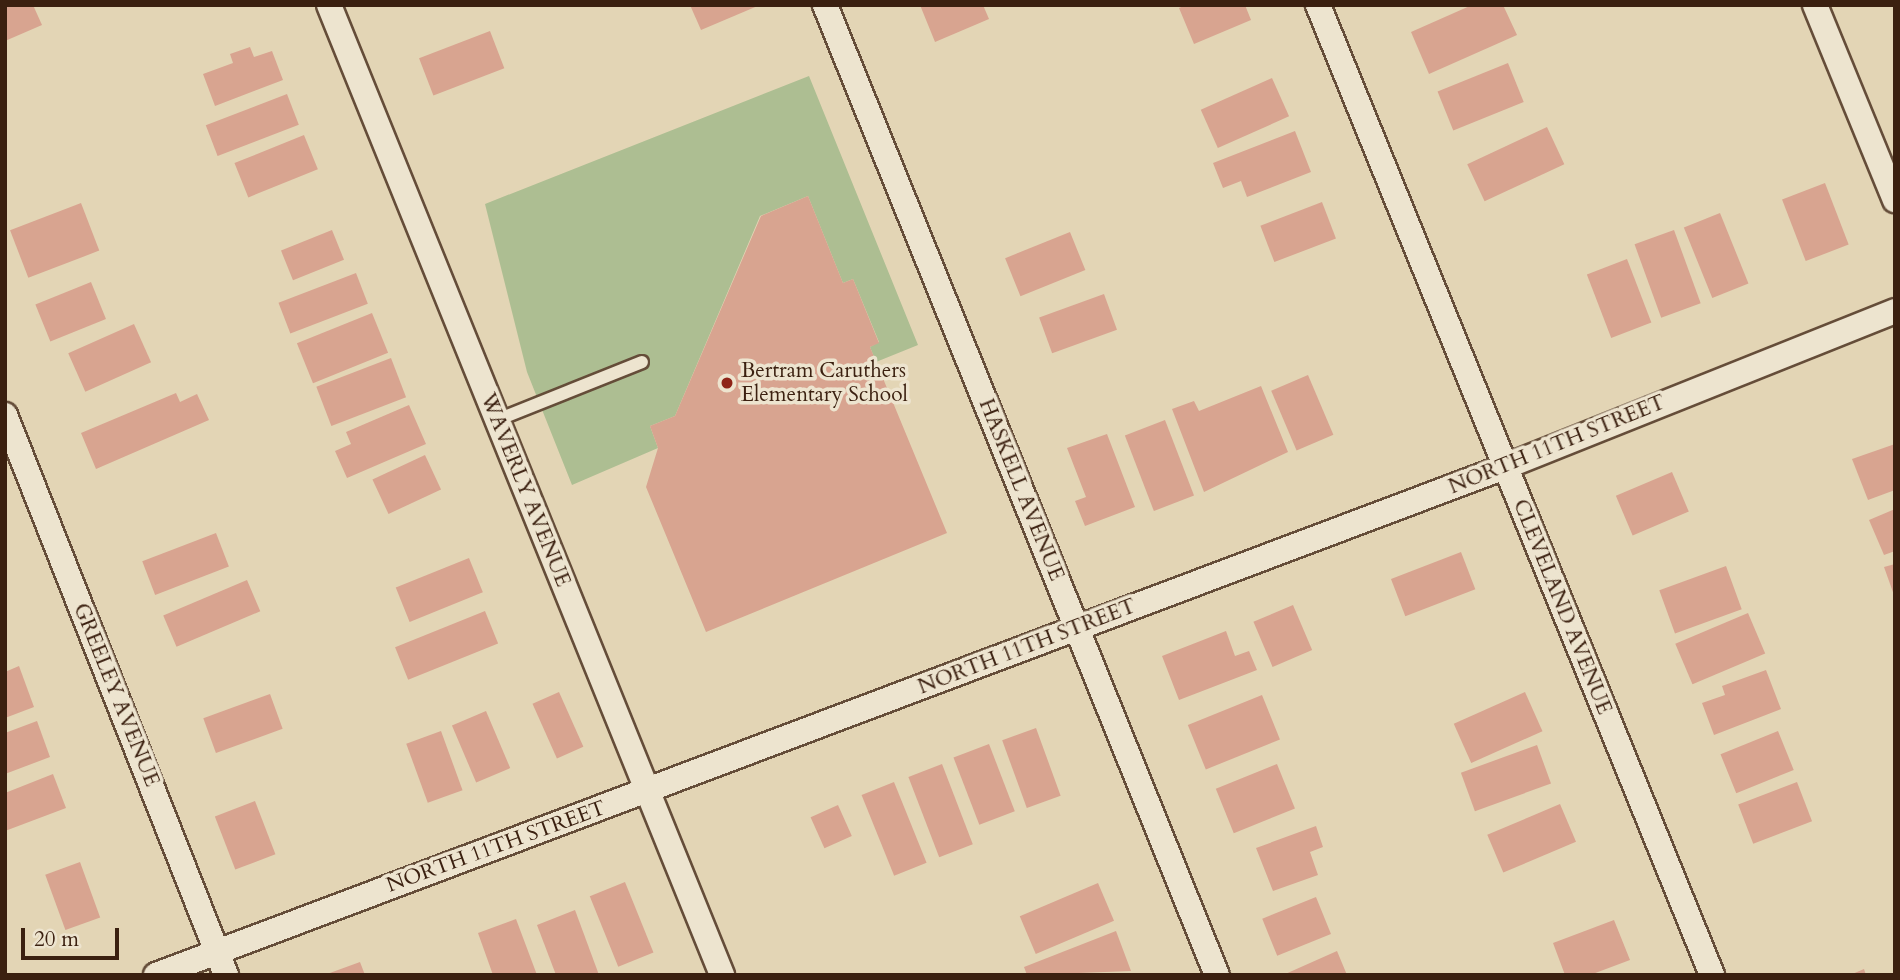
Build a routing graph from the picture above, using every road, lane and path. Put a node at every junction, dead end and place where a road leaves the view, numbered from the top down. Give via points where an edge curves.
1 (329, 5) edge
2 (825, 5) edge
3 (1318, 5) edge
4 (1815, 5) edge
5 (1895, 200) edge
6 (1895, 311) edge
7 (642, 362) dead end
8 (5, 415) edge
9 (497, 420) junction
10 (1505, 467) junction
11 (1077, 628) junction
12 (647, 791) junction
13 (217, 951) junction
14 (156, 975) edge
15 (226, 975) edge
16 (722, 975) edge
17 (1217, 975) edge
18 (1712, 975) edge

1 - 9 street, WAVERLY AVENUE
2 - 11 street, HASKELL AVENUE
3 - 10 street, CLEVELAND AVENUE
4 - 5 street
6 - 10 street, NORTH 11TH STREET
7 - 9 lane
8 - 13 street, GREELEY AVENUE
9 - 12 street, WAVERLY AVENUE
10 - 11 street, NORTH 11TH STREET
10 - 18 street, CLEVELAND AVENUE
11 - 12 street, NORTH 11TH STREET
11 - 17 street, HASKELL AVENUE
12 - 13 street, NORTH 11TH STREET
12 - 16 street, WAVERLY AVENUE
13 - 14 street, NORTH 11TH STREET
13 - 15 street, GREELEY AVENUE

